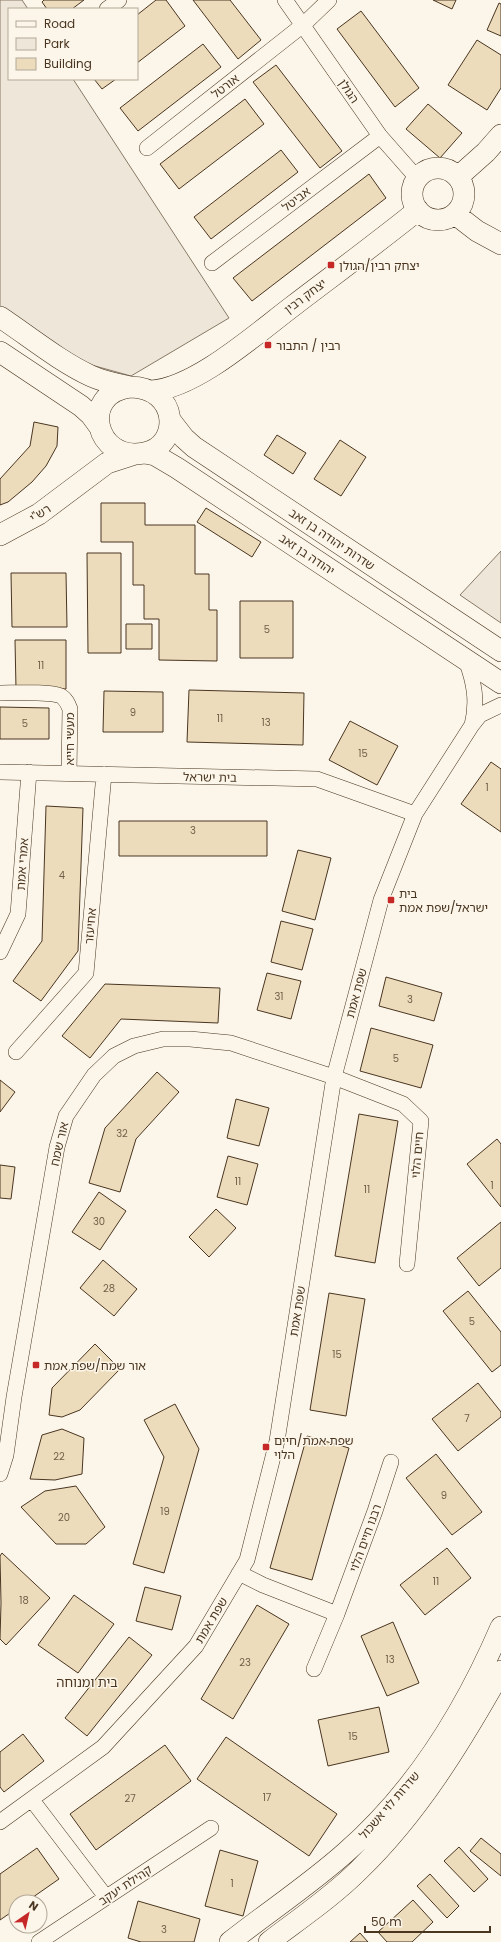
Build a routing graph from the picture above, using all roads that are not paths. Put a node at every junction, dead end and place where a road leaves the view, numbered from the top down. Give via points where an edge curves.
1 (119, 0) edge
2 (285, 0) edge
3 (329, 0) edge
4 (108, 8) edge
5 (303, 25) junction
6 (501, 135) edge
7 (380, 136) junction
8 (147, 148) dead end
9 (458, 177) junction
10 (417, 178) junction
11 (418, 210) junction
12 (455, 214) junction
13 (501, 244) edge
14 (212, 263) dead end
15 (0, 317) edge
16 (0, 352) edge
17 (211, 366) junction
18 (130, 386) junction
19 (151, 391) junction
20 (170, 416) junction
21 (99, 428) junction
22 (141, 453) junction
23 (76, 485) junction
24 (0, 535) edge
25 (501, 651) edge
26 (466, 660) junction
27 (501, 683) edge
28 (0, 693) edge
29 (501, 705) edge
30 (472, 725) junction
31 (0, 772) edge
32 (29, 772) junction
33 (69, 773) junction
34 (104, 774) junction
35 (414, 814) junction
36 (0, 952) edge
37 (16, 1052) dead end
38 (334, 1077) junction
39 (407, 1264) dead end
40 (391, 1462) dead end
41 (0, 1474) edge
42 (239, 1573) junction
43 (337, 1614) junction
44 (501, 1627) edge
45 (314, 1669) dead end
46 (501, 1671) edge
47 (32, 1800) junction
48 (0, 1822) edge
49 (211, 1828) dead end
50 (106, 1897) junction
51 (39, 1942) edge
52 (230, 1942) edge
53 (269, 1942) edge

1 - 4 street
2 - 5 street, הגולן
3 - 5 street, אורטל
5 - 7 street, הגולן
5 - 8 street, אורטל
6 - 9 main road
7 - 10 street, הגולן
7 - 14 street, אביטל
9 - 10 main road via 453,172 440,168 427,170
9 - 12 main road via 464,197
10 - 11 main road via 412,191 414,204
11 - 12 main road via 431,219 440,220
11 - 17 main road, יצחק רבין
12 - 13 main road via 477,231
15 - 18 main road via 91,376
16 - 21 main road via 81,406 92,415
17 - 19 main road, יצחק רבין via 169,388
17 - 20 main road, יצחק רבין via 186,389
18 - 19 main road
18 - 21 main road via 115,390 105,400 99,413
19 - 20 main road via 162,399
20 - 22 main road via 163,441 158,447
20 - 25 main road, שדרות יהודה בן זאב via 184,438 194,447
21 - 22 main road via 105,439 117,450
21 - 23 main road, רש"י via 97,445 88,472
22 - 23 main road, רש"י via 108,463
22 - 26 main road, יהודה בן זאב via 155,455 177,468
23 - 24 main road, רש"י via 39,514
26 - 27 main road
26 - 30 street, שפת אמת via 475,690
28 - 33 street, מעשי חייא via 62,696 70,709
29 - 30 street, שפת אמת via 480,715
30 - 35 street, שפת אמת
31 - 32 street, בית ישראל
32 - 33 street, בית ישראל
32 - 36 street, אמרי אמת via 18,914
33 - 34 street, בית ישראל
34 - 35 street, בית ישראל via 317,779
34 - 37 street, אחיעזר via 86,973
35 - 38 street, שפת אמת via 381,900
38 - 39 street, חיים הלוי via 403,1104 421,1121
38 - 41 street, אור שמח via 231,1043 190,1039 163,1039 134,1046 114,1056 94,1075 66,1116 57,1147 6,1455
38 - 42 street, שפת אמת via 277,1441 247,1560
40 - 43 street, רבנו חיים הלוי
42 - 43 street via 263,1586
42 - 47 street, שפת אמת via 196,1646 103,1747
43 - 45 street, רבנו חיים הלוי
44 - 52 main road, שדרות לוי אשכול via 451,1724 402,1795 345,1853
46 - 53 main road, שדרות לוי אשכול via 442,1771 391,1836 359,1871
47 - 48 street, שפת אמת
47 - 50 street
49 - 50 street, קהילת יעקב
50 - 51 street, קהילת יעקב

